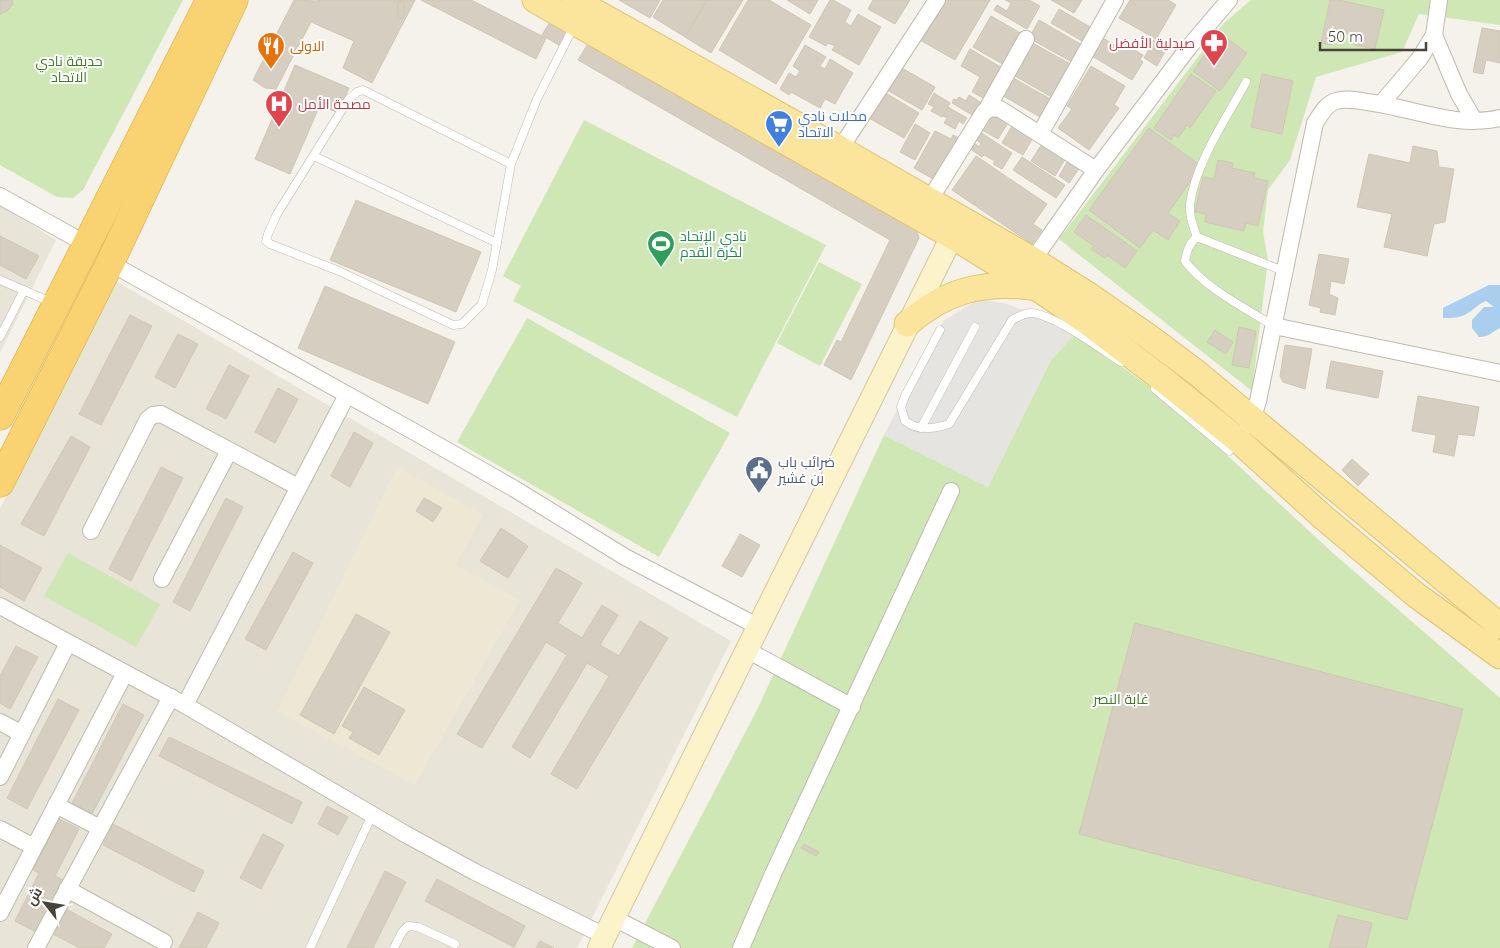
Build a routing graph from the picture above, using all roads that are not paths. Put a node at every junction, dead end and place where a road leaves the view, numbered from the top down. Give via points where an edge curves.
1 (234, 0) edge
2 (535, 0) edge
3 (937, 0) edge
4 (1115, 0) edge
5 (1229, 0) edge
6 (1439, 0) edge
7 (206, 3) edge
8 (585, 8) edge
9 (1434, 35) junction
10 (1026, 39) dead end
11 (1246, 82) dead end
12 (1381, 104) junction
13 (987, 109) junction
14 (1500, 118) edge
15 (1474, 120) junction
16 (1040, 134) junction
17 (840, 149) junction
18 (314, 156) junction
19 (511, 164) junction
20 (1096, 170) junction
21 (0, 196) edge
22 (929, 201) junction
23 (956, 228) junction
24 (1197, 237) junction
25 (497, 243) junction
26 (88, 245) junction
27 (1033, 260) junction
28 (110, 263) junction
29 (1286, 272) junction
30 (0, 280) edge
31 (1037, 288) junction
32 (24, 290) junction
33 (57, 304) junction
34 (907, 324) junction
35 (1274, 326) junction
36 (975, 327) dead end
37 (940, 330) dead end
38 (0, 337) edge
39 (1124, 364) dead end
40 (1500, 373) edge
41 (1147, 382) dead end
42 (347, 395) junction
43 (0, 416) edge
44 (1252, 420) junction
45 (921, 428) junction
46 (1234, 446) junction
47 (229, 451) junction
48 (0, 483) edge
49 (298, 486) junction
50 (951, 491) dead end
51 (91, 531) dead end
52 (1434, 573) junction
53 (162, 579) dead end
54 (1416, 595) junction
55 (0, 606) edge
56 (1500, 626) edge
57 (759, 627) junction
58 (68, 643) junction
59 (747, 650) junction
60 (1500, 656) edge
61 (125, 673) junction
62 (178, 701) junction
63 (852, 707) junction
64 (0, 722) edge
65 (22, 734) junction
66 (0, 777) edge
67 (56, 805) junction
68 (372, 815) junction
69 (0, 828) edge
70 (100, 828) junction
71 (34, 847) junction
72 (67, 889) junction
73 (0, 913) edge
74 (606, 934) edge
75 (164, 942) dead end
76 (456, 944) dead end
77 (36, 948) edge
78 (310, 948) edge
79 (394, 948) edge
80 (672, 948) edge
81 (741, 948) edge

1 - 28 highway
2 - 8 main road
3 - 17 street
4 - 16 street
5 - 20 street via 1189,47
6 - 9 street
7 - 26 highway
8 - 17 main road
8 - 19 lane via 537,99
8 - 23 main road
9 - 12 street
9 - 15 street via 1459,94
10 - 13 street
11 - 24 lane via 1206,156 1196,182 1190,205 1192,226
12 - 15 street via 1448,119
12 - 29 street via 1347,99 1335,101 1323,110 1316,123
13 - 16 street via 996,108
13 - 22 street
14 - 15 street
16 - 20 street
17 - 22 main road
18 - 19 lane via 348,100 363,90
18 - 25 lane
18 - 25 lane via 277,214 266,241 270,244 339,271 453,325 462,324 482,304
19 - 25 lane
20 - 27 street
21 - 26 street
22 - 23 main road
23 - 27 main road
23 - 31 main road
23 - 34 street
24 - 29 lane
24 - 35 lane via 1192,241 1185,261 1190,267 1229,299
26 - 33 highway
27 - 44 main road via 1149,337
28 - 42 street
28 - 48 highway
29 - 35 street
30 - 32 lane
31 - 34 main road via 977,287 928,308
31 - 46 main road via 1130,354
32 - 33 lane
32 - 38 lane
33 - 43 highway
34 - 57 street
35 - 40 street
35 - 44 street
36 - 45 lane
37 - 45 lane via 902,407 905,421
39 - 45 lane via 1074,331 1042,316 1025,314 1012,320 949,424
41 - 46 lane
42 - 49 street
42 - 57 street via 512,488 618,554
44 - 46 street
44 - 52 main road
46 - 54 main road
47 - 49 street
47 - 51 street via 161,414 153,415 148,419
47 - 53 street
49 - 62 street
50 - 63 street
52 - 54 main road
52 - 56 main road
54 - 60 main road
55 - 58 street
57 - 59 street
58 - 61 street
58 - 65 street
59 - 63 street
59 - 74 street
61 - 62 street
61 - 67 street
62 - 68 street
62 - 70 street
63 - 81 street
64 - 65 street
65 - 66 street
67 - 70 street
67 - 71 street
68 - 74 street via 475,872
68 - 78 lane
69 - 71 street
70 - 72 street
71 - 73 street
72 - 75 street
72 - 77 street
74 - 80 street
76 - 79 lane via 418,927 408,926

